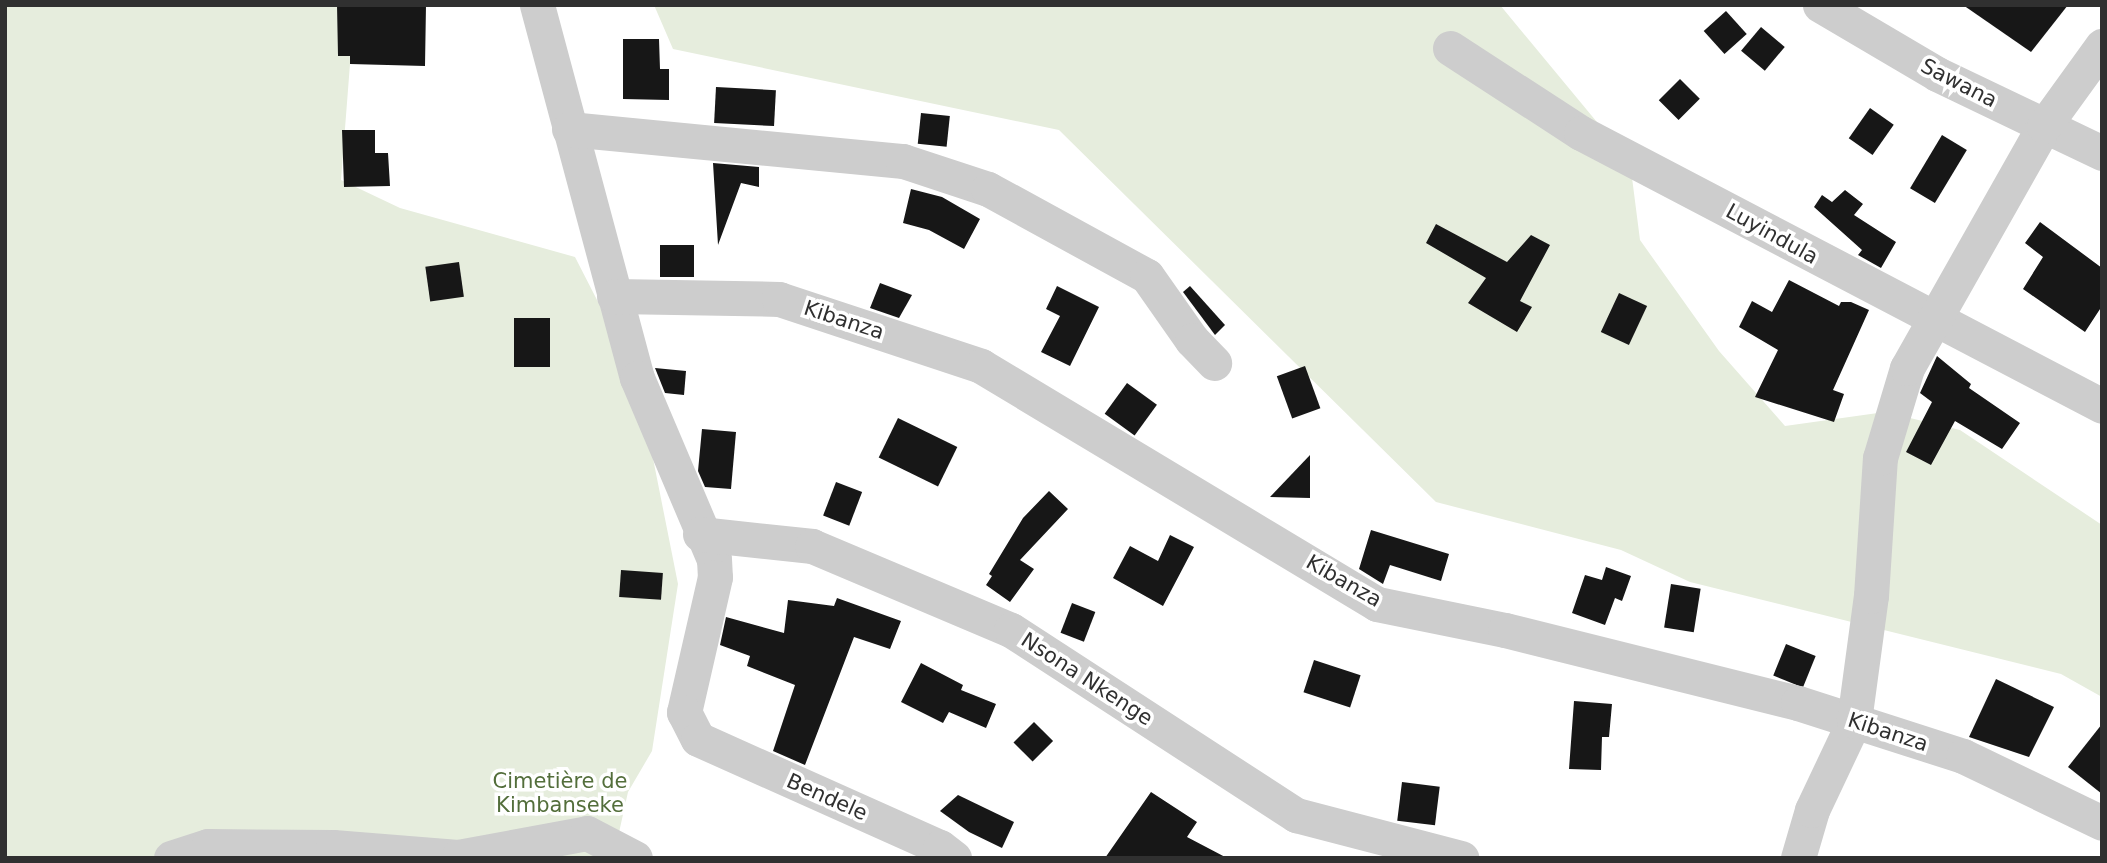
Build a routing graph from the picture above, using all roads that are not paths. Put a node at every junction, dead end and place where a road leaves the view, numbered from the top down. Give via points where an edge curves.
1 (537, 5) edge
2 (1820, 5) edge
3 (2102, 46) edge
4 (1450, 48) dead end
5 (2044, 127) junction
6 (569, 129) junction
7 (2102, 153) edge
8 (614, 296) junction
9 (1935, 319) junction
10 (1214, 363) dead end
11 (2102, 406) edge
12 (700, 534) junction
13 (1854, 721) junction
14 (2102, 823) edge
15 (625, 852) edge
16 (171, 858) edge
17 (954, 858) edge
18 (1461, 858) edge
19 (1798, 858) edge

1 - 6 street
2 - 5 street, Sawana via 1937,74
3 - 5 street
4 - 9 street, Luyindula via 1581,133
5 - 7 street, Sawana
5 - 9 street
6 - 8 street
6 - 10 street via 903,161 988,189 1147,276
8 - 12 street via 637,378
8 - 13 street, Kibanza via 779,299 981,366 1377,604 1505,630
9 - 11 street, Luyindula
9 - 13 street via 1907,368 1880,458 1871,596
12 - 17 street, Bendele via 714,559 715,577 684,695 684,712 698,739 940,847
12 - 18 street, Nsona Nkenge via 812,546 1011,630 1296,816
13 - 14 street, Kibanza via 1963,756
13 - 19 street via 1812,810
15 - 16 street via 587,833 458,857 333,847 208,846

